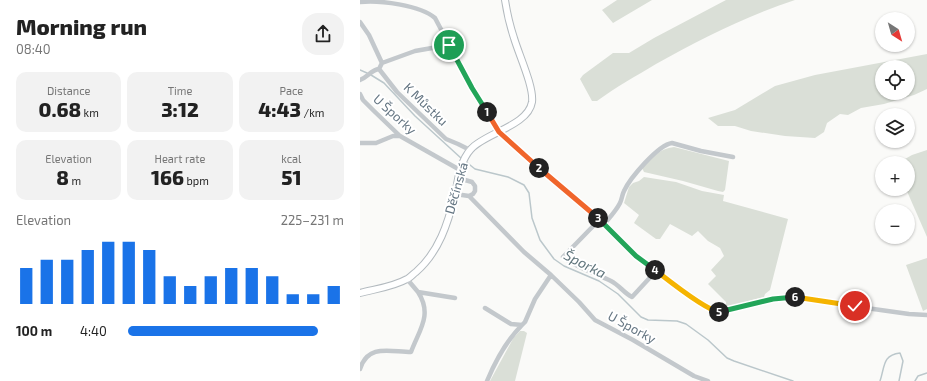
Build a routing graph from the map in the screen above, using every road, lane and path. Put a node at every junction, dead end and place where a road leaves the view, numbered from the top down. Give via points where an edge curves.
1 (504, 0) edge
2 (360, 2) edge
3 (360, 22) edge
4 (449, 45) junction
5 (382, 63) junction
6 (379, 70) junction
7 (360, 80) edge
8 (360, 94) edge
9 (499, 132) junction
10 (400, 136) junction
11 (360, 143) edge
12 (468, 153) junction
13 (734, 157) dead end
14 (461, 168) junction
15 (458, 178) junction
16 (455, 194) junction
17 (469, 196) junction
18 (600, 219) junction
19 (605, 224) junction
20 (656, 271) junction
21 (551, 275) junction
22 (407, 279) junction
23 (418, 292) junction
24 (360, 293) edge
25 (455, 298) dead end
26 (485, 308) dead end
27 (927, 315) edge
28 (522, 325) junction
29 (360, 369) edge
30 (487, 381) edge
31 (708, 381) edge

1 - 9 main road, Děčínská via 532,98 530,107 524,115
2 - 4 street via 377,1 425,11 438,21
3 - 5 street via 369,34
4 - 5 street via 415,51
4 - 9 street
5 - 6 street
6 - 7 street
6 - 12 street, K Můstku via 397,92 446,139 458,144
8 - 10 street, U Šporky
9 - 12 main road, Děčínská via 480,142
9 - 18 street
10 - 11 street via 376,143
10 - 14 street, U Šporky
12 - 14 main road, Děčínská
13 - 19 street via 667,144 634,175 620,203
14 - 15 main road, Děčínská
15 - 16 main road, Děčínská
15 - 17 street via 472,182 475,186 475,191
16 - 17 street
16 - 22 main road, Děčínská via 442,237 434,252 423,266
17 - 21 street, U Šporky via 524,252
18 - 19 street
18 - 20 street via 563,257 570,263 613,282 632,297
19 - 20 street via 636,256
20 - 27 street via 716,312 788,297
21 - 28 street
21 - 31 street, U Šporky via 595,320 694,376
22 - 23 street
22 - 24 main road, Děčínská
23 - 25 street
23 - 29 street via 424,300 425,318 411,352 372,352
26 - 28 street via 511,324
28 - 30 street

